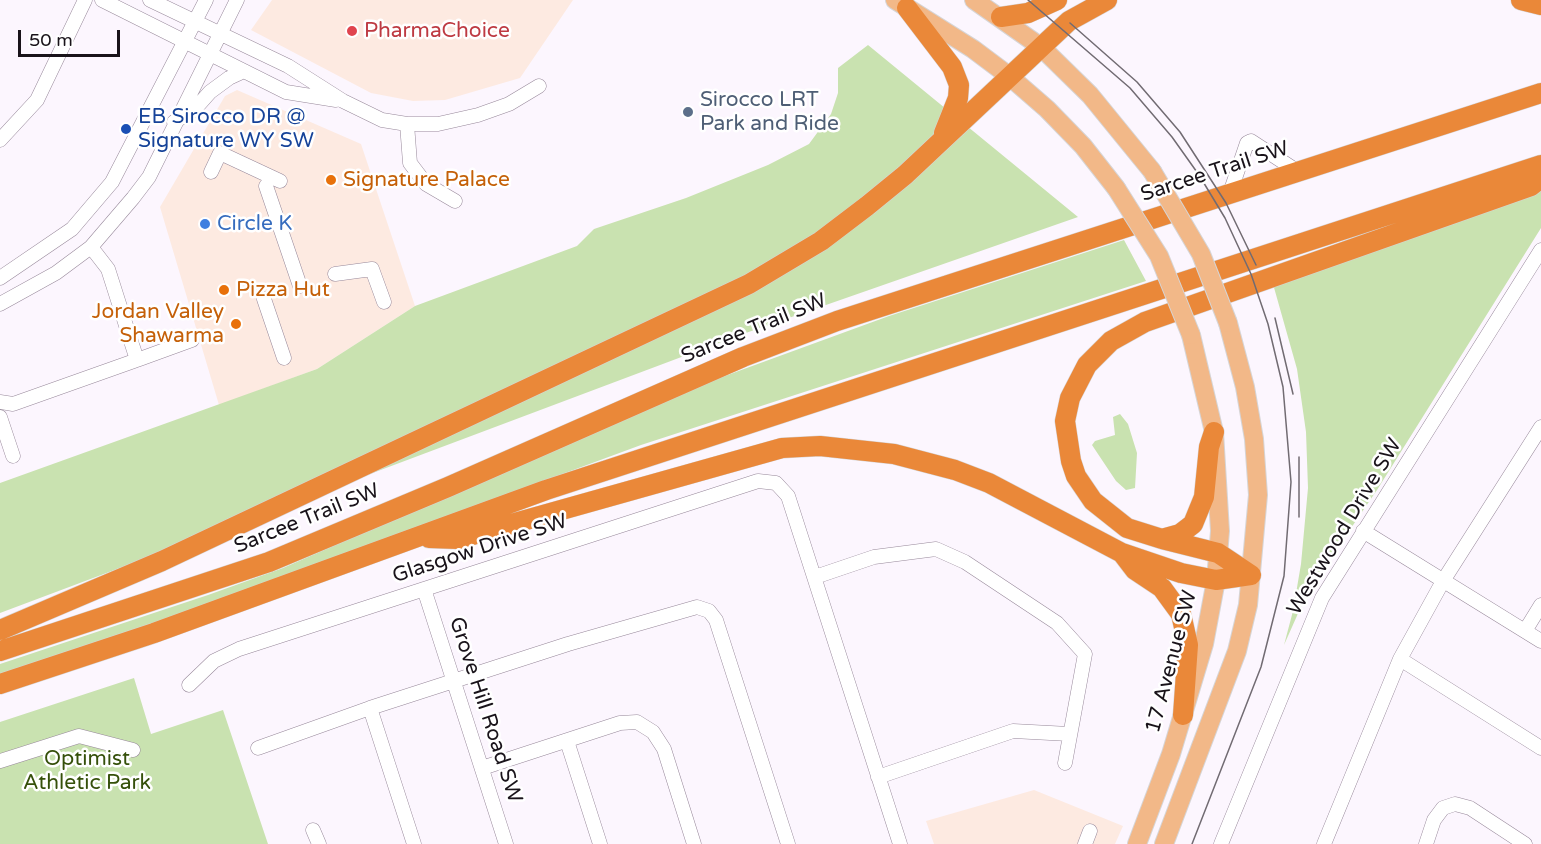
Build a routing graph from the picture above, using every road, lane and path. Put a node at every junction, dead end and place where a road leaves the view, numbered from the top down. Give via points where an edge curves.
1 (85, 0) edge
2 (102, 0) edge
3 (150, 0) edge
4 (206, 0) edge
5 (237, 0) edge
6 (974, 0) edge
7 (1057, 0) edge
8 (1107, 0) edge
9 (1521, 0) edge
10 (901, 4) edge
11 (1541, 5) edge
12 (1001, 17) junction
13 (194, 21) junction
14 (218, 33) junction
15 (184, 42) junction
16 (1041, 47) junction
17 (208, 54) junction
18 (242, 72) junction
19 (1009, 76) junction
20 (539, 86) dead end
21 (1541, 93) edge
22 (343, 101) junction
23 (174, 122) junction
24 (407, 124) junction
25 (0, 140) edge
26 (941, 140) junction
27 (1541, 165) edge
28 (1297, 171) junction
29 (211, 172) dead end
30 (1541, 178) edge
31 (280, 181) dead end
32 (266, 186) dead end
33 (1230, 193) junction
34 (455, 201) dead end
35 (91, 247) junction
36 (1541, 250) edge
37 (335, 274) dead end
38 (0, 278) edge
39 (300, 286) dead end
40 (264, 299) dead end
41 (384, 302) dead end
42 (0, 304) edge
43 (192, 340) dead end
44 (284, 358) dead end
45 (137, 360) junction
46 (0, 402) edge
47 (0, 417) edge
48 (1541, 427) edge
49 (1214, 432) junction
50 (13, 456) dead end
51 (1363, 531) junction
52 (418, 538) junction
53 (1162, 539) junction
54 (1122, 553) junction
55 (1218, 553) junction
56 (1251, 575) junction
57 (815, 577) junction
58 (1216, 580) junction
59 (1443, 580) junction
60 (424, 589) junction
61 (1541, 605) edge
62 (0, 630) edge
63 (1525, 631) junction
64 (1541, 641) edge
65 (0, 651) edge
66 (1400, 659) junction
67 (455, 682) junction
68 (0, 684) edge
69 (189, 685) dead end
70 (370, 708) junction
71 (1183, 715) junction
72 (1069, 734) junction
73 (567, 741) junction
74 (258, 748) dead end
75 (1541, 748) edge
76 (133, 750) dead end
77 (0, 761) edge
78 (1065, 763) dead end
79 (482, 768) junction
80 (878, 777) junction
81 (313, 830) dead end
82 (319, 844) edge
83 (414, 844) edge
84 (506, 844) edge
85 (600, 844) edge
86 (694, 844) edge
87 (788, 844) edge
88 (900, 844) edge
89 (1137, 844) edge
90 (1164, 844) edge
91 (1221, 844) edge
92 (1324, 844) edge
93 (1426, 844) edge
94 (1525, 844) edge

1 - 25 street via 37,100
2 - 15 street
3 - 13 street
4 - 13 street
5 - 14 street
6 - 12 main road
7 - 12 highway via 1028,13
8 - 16 highway via 1069,21
9 - 11 highway
10 - 19 main road, 17 Avenue SW
10 - 26 highway via 952,67 959,85 954,110
12 - 16 main road
13 - 14 street
13 - 15 street
14 - 17 street
14 - 22 street via 288,66
15 - 17 street
15 - 38 street via 112,182 72,229
16 - 19 highway
16 - 56 main road, bridge via 1090,95 1152,171 1201,254 1228,323 1254,439 1258,495
17 - 18 street
17 - 23 street
18 - 22 street via 286,92
18 - 23 street
19 - 26 highway
19 - 49 main road, 17 Avenue SW, bridge via 1054,116 1116,188 1159,256 1191,335
20 - 24 street via 478,115 438,124
21 - 28 highway, Sarcee Trail SW
22 - 24 street via 382,120
23 - 35 street via 148,177
24 - 34 street via 410,163 426,184
26 - 62 highway via 905,175 821,241 749,285 162,561
27 - 52 highway via 567,483
28 - 33 highway, Sarcee Trail SW
28 - 33 street via 1251,141
29 - 31 street via 220,153
30 - 53 highway via 1531,186 1161,315 1097,352 1077,381 1065,422 1074,469 1104,512 1127,528
32 - 39 street
33 - 65 highway, Sarcee Trail SW via 805,332 269,562
35 - 42 street via 56,273
35 - 45 street via 108,269
36 - 51 street, Westwood Drive SW
37 - 41 street via 372,269
40 - 44 street
43 - 45 street
45 - 46 street via 13,404
47 - 50 street
48 - 59 street
49 - 53 highway via 1204,497 1193,524 1180,534
49 - 55 main road, 17 Avenue SW
51 - 59 street
51 - 91 street, Westwood Drive SW via 1313,618
52 - 54 highway via 458,539 782,448 820,446 894,454 955,470 989,483
52 - 68 highway
53 - 55 highway
54 - 58 highway
54 - 71 highway via 1135,570 1170,596 1181,614 1188,645
55 - 56 highway
55 - 58 main road, 17 Avenue SW
56 - 58 highway
56 - 90 main road via 1238,651
57 - 60 street, Glasgow Drive SW via 788,496 776,483 759,481
57 - 72 street via 874,557 936,549 965,562 1057,623 1085,654
57 - 80 street
58 - 71 main road, 17 Avenue SW via 1204,644
59 - 63 street
59 - 66 street
60 - 67 street, Grove Hill Road SW
60 - 69 street, Glasgow Drive SW via 239,649 214,661
61 - 63 street
63 - 64 street
66 - 75 street
66 - 92 street
67 - 70 street
67 - 79 street, Grove Hill Road SW
67 - 87 street via 685,609 709,611 716,620
70 - 74 street
70 - 83 street
71 - 89 main road, 17 Avenue SW
72 - 78 street
72 - 80 street via 1013,731
73 - 79 street
73 - 85 street
73 - 86 street via 620,723 637,722 653,732 664,749
76 - 77 street via 79,736
79 - 84 street, Grove Hill Road SW
80 - 88 street
81 - 82 street
93 - 94 street via 1434,820 1443,808 1455,804 1470,808

